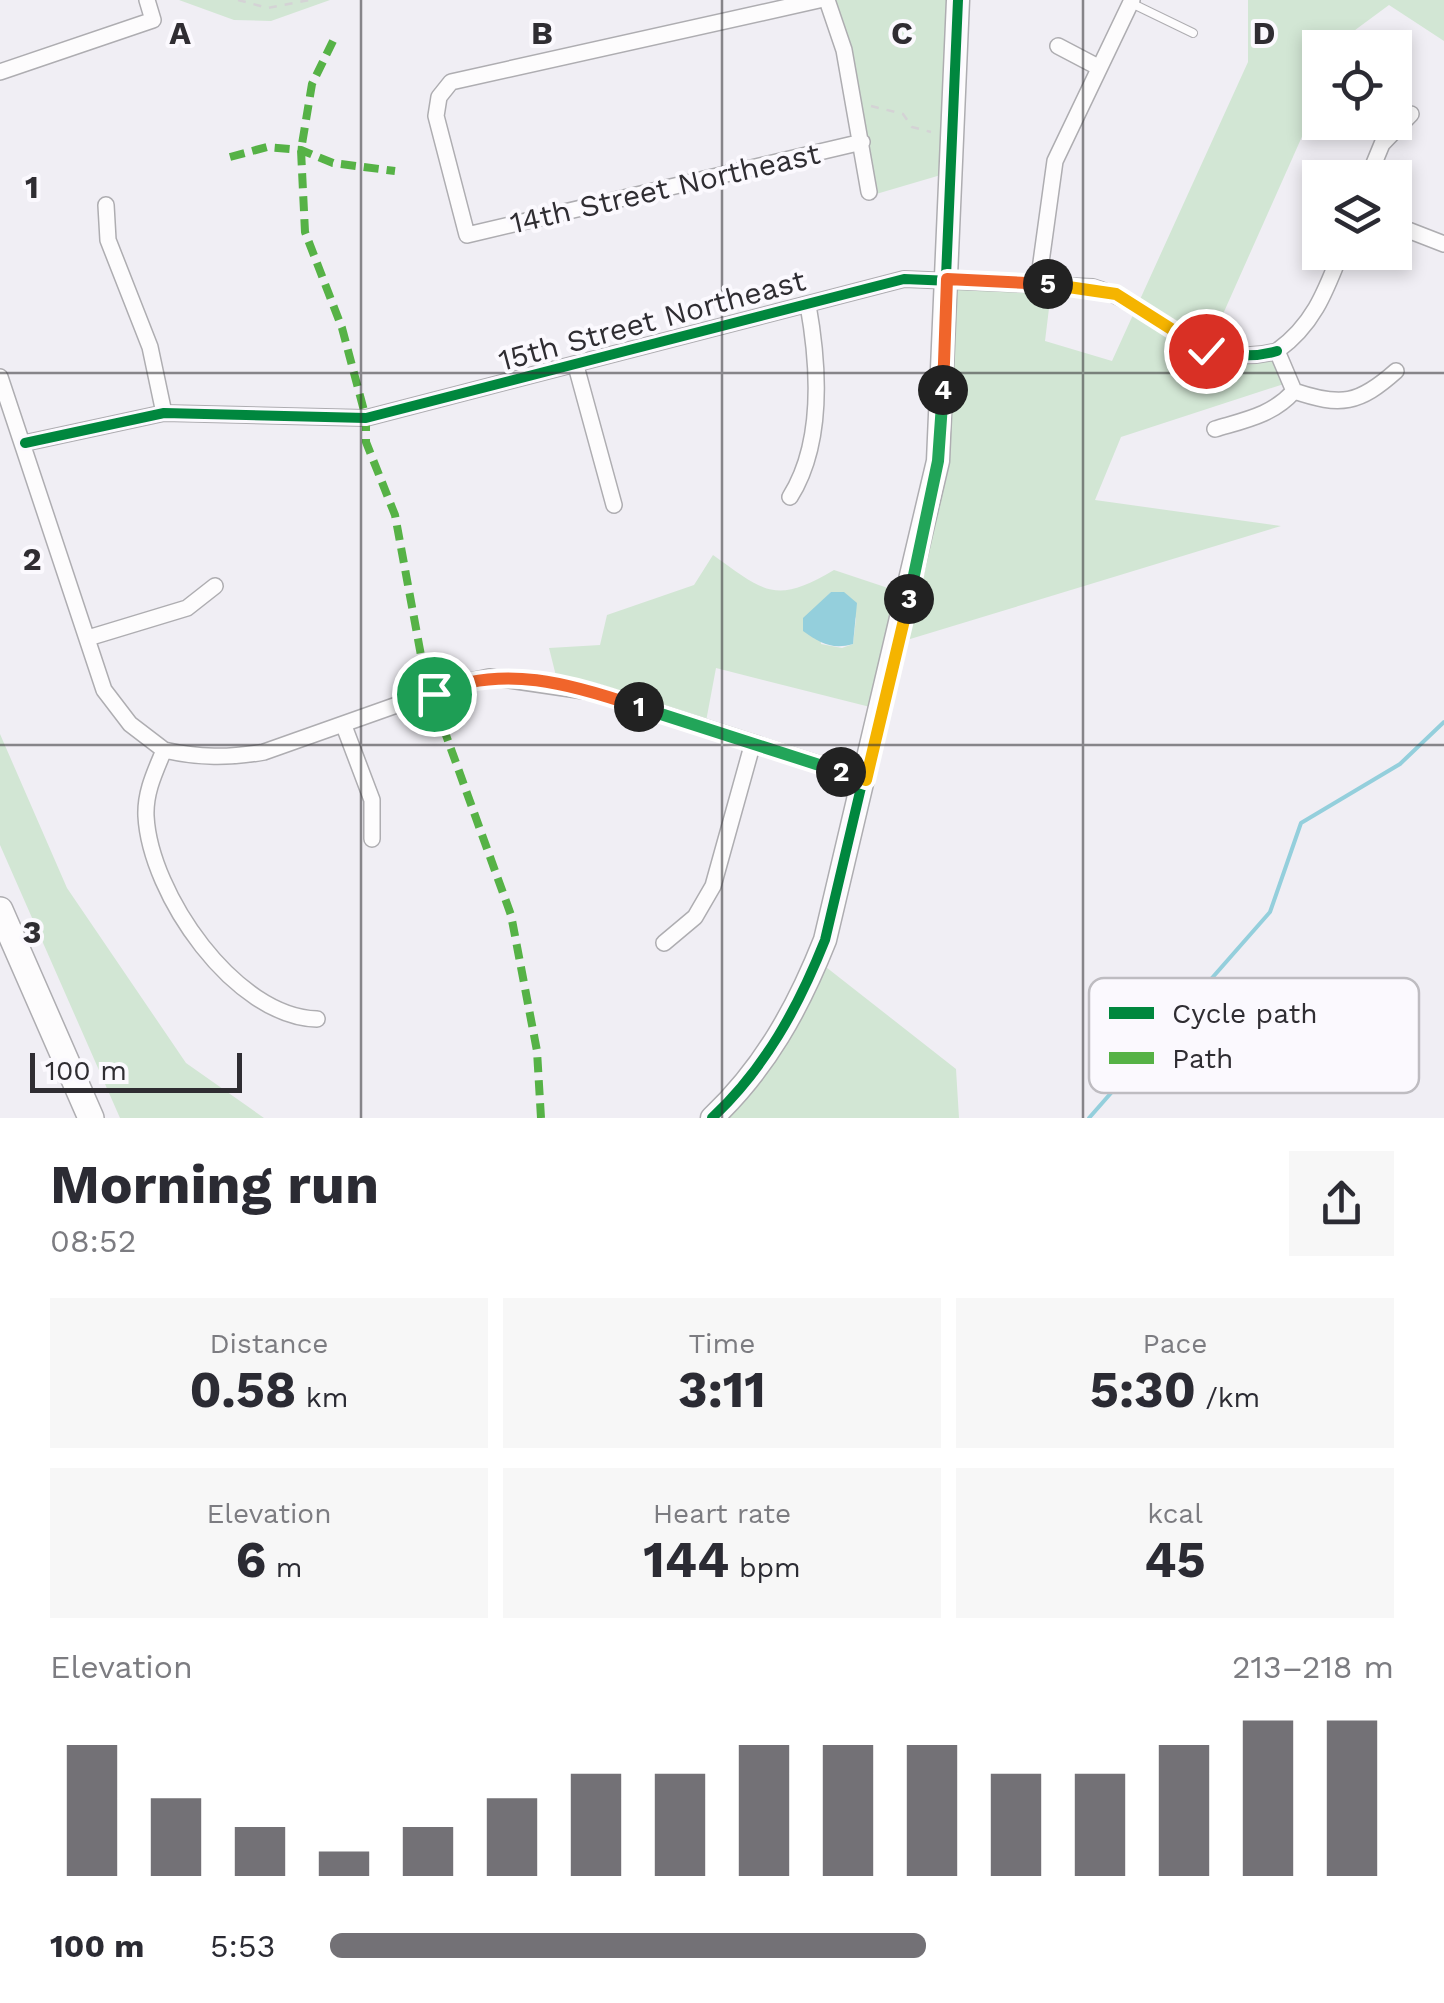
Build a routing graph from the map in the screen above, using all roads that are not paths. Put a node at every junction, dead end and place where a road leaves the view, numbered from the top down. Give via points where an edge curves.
1 (147, 0) edge
2 (823, 0) edge
3 (958, 0) edge
4 (1131, 2) edge
5 (1193, 33) dead end
6 (1058, 46) dead end
7 (1098, 67) junction
8 (0, 72) edge
9 (862, 142) junction
10 (869, 192) dead end
11 (106, 205) dead end
12 (1412, 232) edge
13 (1444, 244) edge
14 (1333, 270) edge
15 (947, 279) junction
16 (1038, 284) junction
17 (808, 305) junction
18 (1277, 351) junction
19 (576, 366) junction
20 (1396, 370) dead end
21 (0, 379) edge
22 (1294, 390) junction
23 (164, 412) junction
24 (1215, 430) dead end
25 (25, 443) junction
26 (790, 497) dead end
27 (614, 505) dead end
28 (215, 586) dead end
29 (88, 638) junction
30 (344, 726) junction
31 (752, 746) junction
32 (164, 750) junction
33 (866, 780) junction
34 (372, 839) dead end
35 (0, 910) edge
36 (664, 942) dead end
37 (317, 1019) dead end
38 (90, 1118) edge
39 (712, 1118) edge

1 - 8 street via 153,20
2 - 9 street via 844,50
2 - 9 street, 14th Street Northeast via 451,82 438,96 436,116 467,234
3 - 15 main road
4 - 5 lane
4 - 7 street
6 - 7 street
7 - 16 street via 1055,161
9 - 10 street
11 - 23 street via 108,240 150,347
12 - 13 street
14 - 18 street via 1317,311
15 - 16 street, 15th Street Northeast
15 - 17 street, 15th Street Northeast via 904,279
15 - 33 main road via 938,461
16 - 18 street, 15th Street Northeast via 1116,294 1206,351 1255,358
17 - 19 street, 15th Street Northeast
17 - 26 street via 818,369 805,472
18 - 22 street
19 - 23 street, 15th Street Northeast via 366,418
19 - 27 street
20 - 22 street via 1373,392 1348,401
21 - 25 street
22 - 24 street via 1282,406
23 - 25 street, 15th Street Northeast
25 - 29 street
28 - 29 street via 187,608
29 - 32 street via 104,690 130,724
30 - 31 street via 490,677 598,693
30 - 32 street via 233,758
30 - 34 street via 372,800
31 - 33 street
31 - 36 street via 713,886 695,917
32 - 37 street via 146,813 160,880 200,942 242,984 290,1018
33 - 39 main road via 826,940 802,997 768,1056
35 - 38 main road

